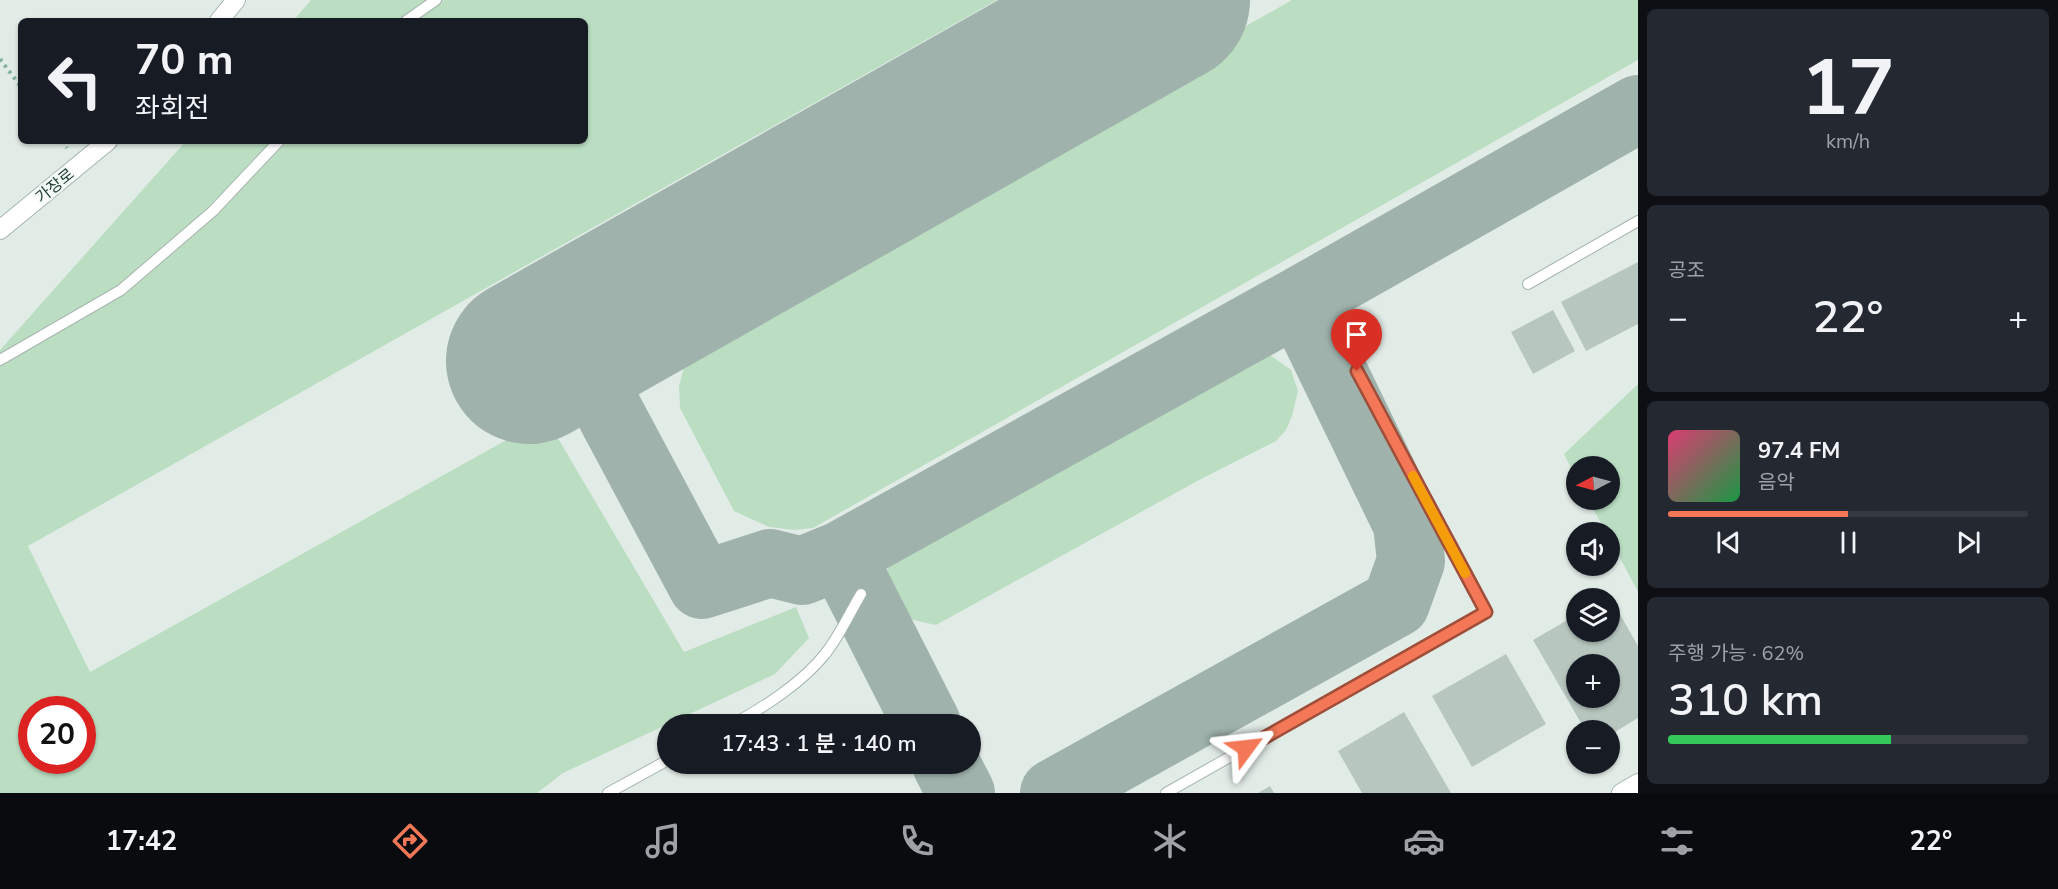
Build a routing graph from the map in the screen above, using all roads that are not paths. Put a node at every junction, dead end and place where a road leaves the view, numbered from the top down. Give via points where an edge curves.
1 (236, 0) edge
2 (436, 0) edge
3 (221, 18) edge
4 (410, 18) edge
5 (104, 144) edge
6 (276, 144) edge
7 (1638, 221) edge
8 (0, 230) edge
9 (1528, 284) dead end
10 (0, 360) edge
11 (1357, 371) dead end
12 (861, 594) dead end
13 (752, 714) edge
14 (657, 766) edge
15 (1638, 783) edge
16 (608, 793) edge
17 (1166, 793) edge
18 (1621, 793) edge

1 - 3 street
2 - 4 lane
5 - 8 street, 가장로
6 - 10 lane via 213,212 121,290
7 - 9 lane
11 - 17 lane via 1486,612
12 - 13 lane via 825,654
14 - 16 lane
15 - 18 street

